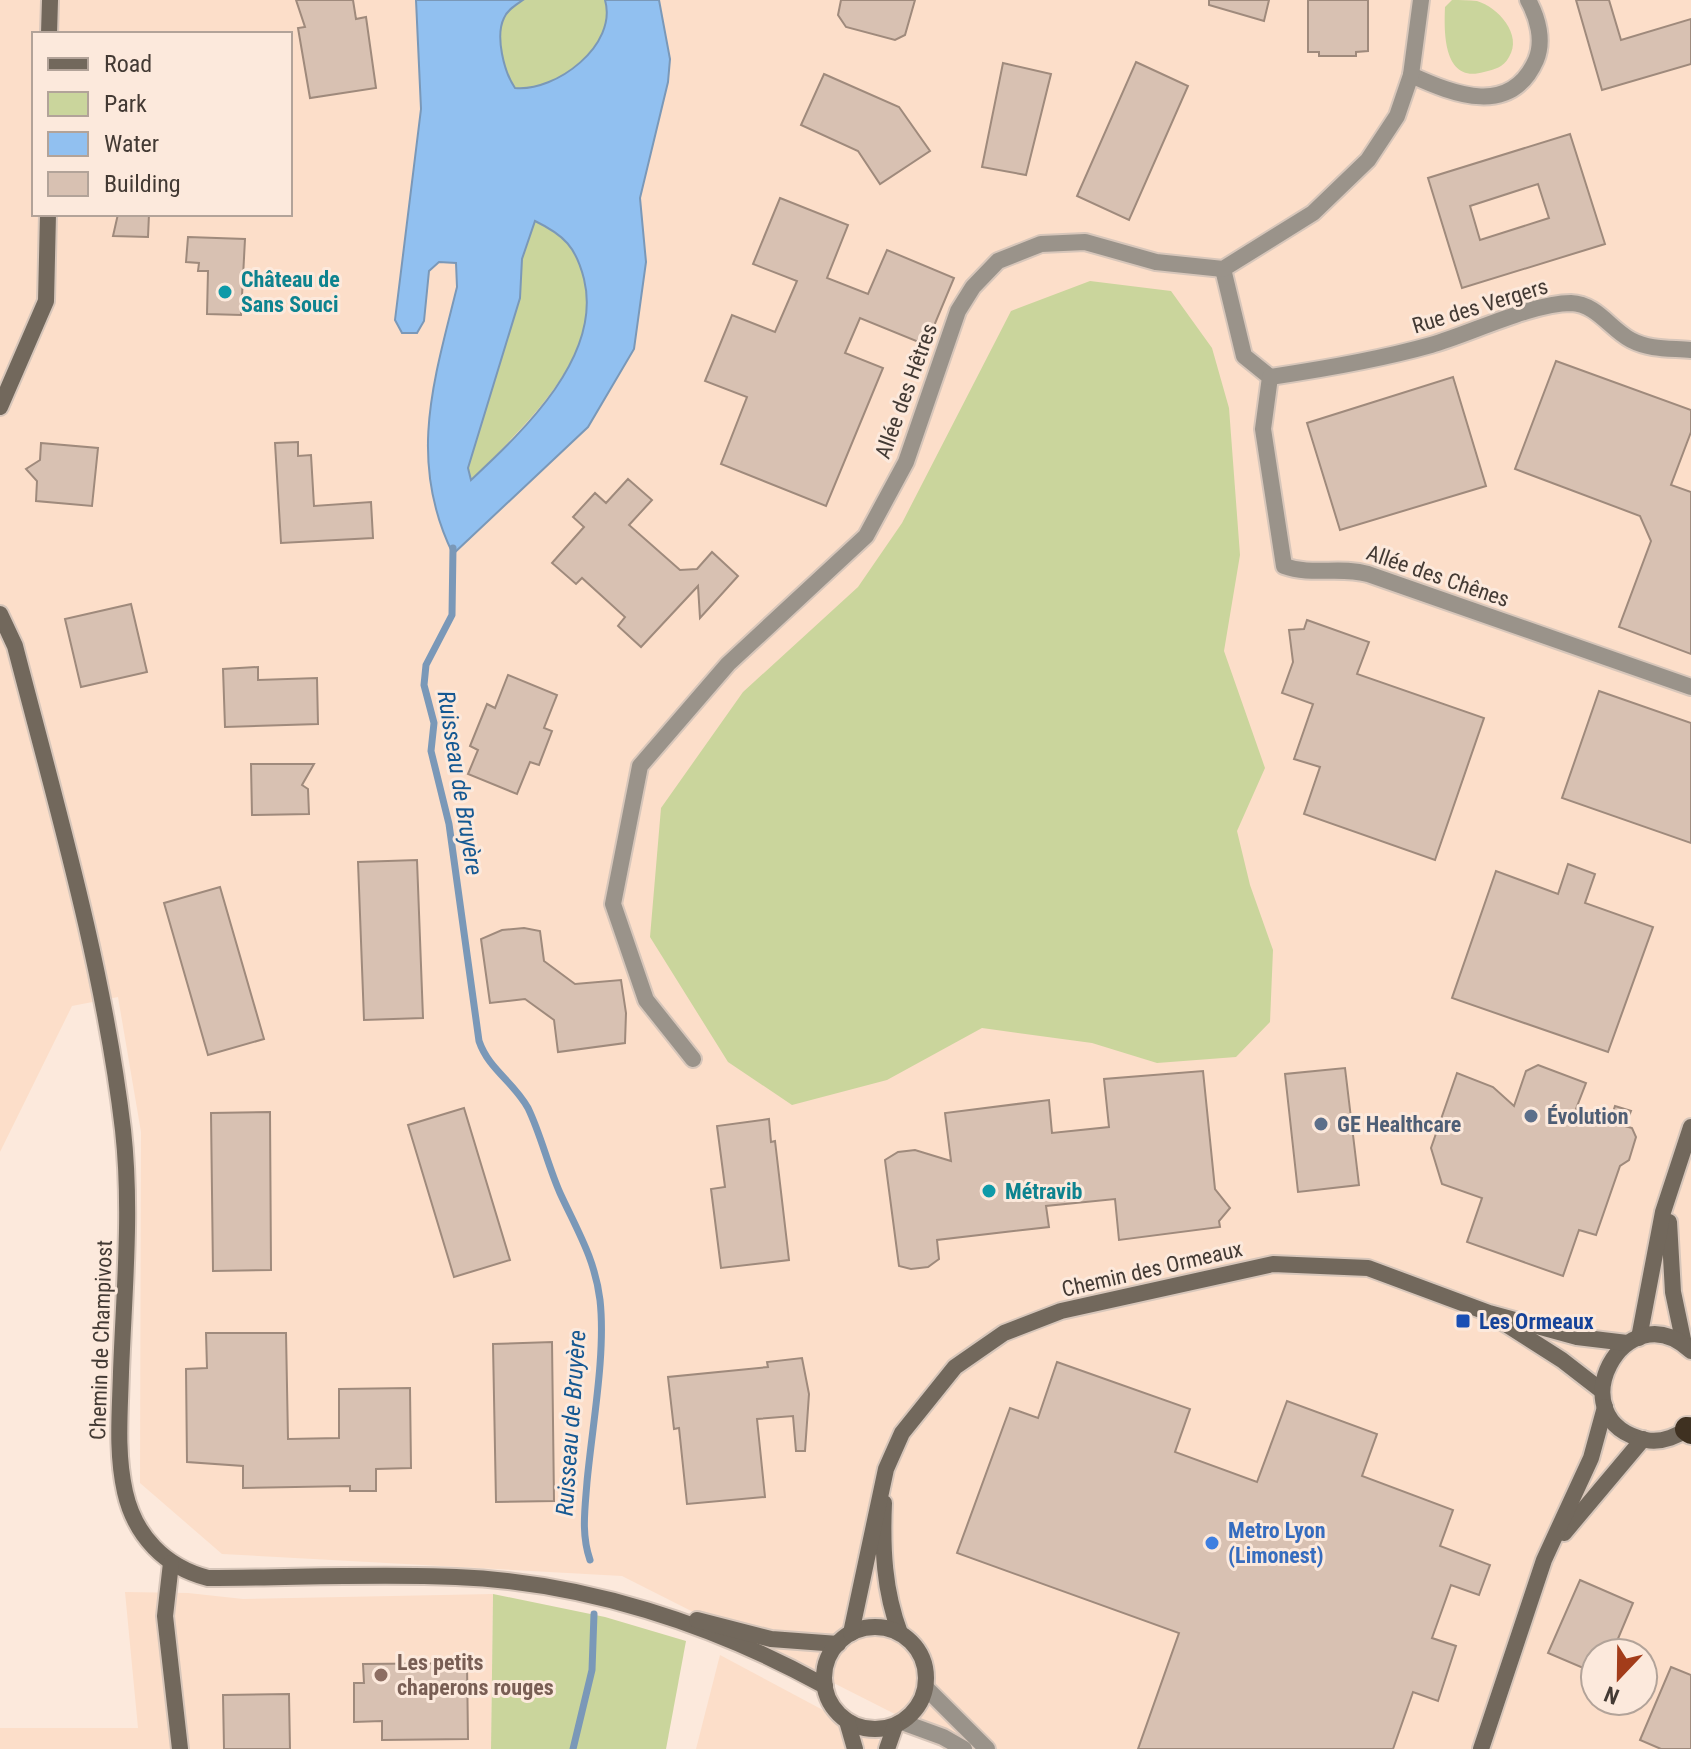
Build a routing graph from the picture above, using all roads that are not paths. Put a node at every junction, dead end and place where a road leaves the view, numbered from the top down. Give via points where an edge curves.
1 (50, 0) edge
2 (1421, 0) edge
3 (1528, 0) edge
4 (49, 32) edge
5 (1411, 75) junction
6 (48, 216) edge
7 (1223, 269) junction
8 (1691, 350) edge
9 (1270, 377) junction
10 (0, 407) edge
11 (0, 614) edge
12 (1691, 687) edge
13 (693, 1059) dead end
14 (1691, 1127) edge
15 (1673, 1180) junction
16 (1489, 1313) junction
17 (1633, 1340) junction
18 (1688, 1348) edge
19 (1604, 1399) junction
20 (1690, 1429) edge
21 (1643, 1439) junction
22 (886, 1469) junction
23 (1544, 1560) junction
24 (171, 1563) junction
25 (667, 1616) junction
26 (851, 1633) junction
27 (900, 1633) junction
28 (838, 1644) junction
29 (825, 1686) junction
30 (926, 1688) junction
31 (847, 1721) junction
32 (899, 1724) junction
33 (180, 1749) edge
34 (855, 1749) edge
35 (887, 1749) edge
36 (964, 1749) edge
37 (987, 1749) edge
38 (1481, 1749) edge

1 - 4 street
2 - 5 street
3 - 5 street via 1537,17 1539,51 1518,87 1498,95 1462,95
5 - 7 street via 1397,116 1368,160 1313,213
6 - 10 street via 46,301
7 - 9 street via 1244,356
7 - 13 street, Allée des Hêtres via 1156,262 1085,242 1041,244 998,261 958,311 906,462 866,536 728,664 640,766 613,904 646,1000
8 - 9 street, Rue des Vergers via 1635,342 1599,312 1573,303 1375,359
9 - 12 street, Allée des Chênes via 1263,429 1284,566 1302,572 1349,568
11 - 24 street, Chemin de Champivost via 15,646 84,914 123,1129 128,1209 118,1453 125,1494 142,1536
14 - 15 street
15 - 17 street
15 - 18 street via 1668,1206 1670,1259 1676,1316
16 - 17 street, Chemin des Ormeaux via 1577,1337
16 - 19 street, Chemin des Ormeaux via 1562,1360
16 - 22 street, Chemin des Ormeaux via 1368,1268 1273,1264 1061,1311 1004,1333 955,1367 902,1433
17 - 18 street, Chemin des Ormeaux via 1654,1335
17 - 19 street via 1608,1363
19 - 21 street, Chemin des Ormeaux via 1614,1421
19 - 23 street via 1601,1434
20 - 21 street via 1673,1437
21 - 23 street
22 - 26 street, Chemin des Ormeaux
22 - 27 street, Chemin des Ormeaux via 883,1557 890,1608
23 - 38 street
24 - 25 street, Chemin de Champivost via 208,1578 500,1581 559,1589
24 - 33 street via 165,1616
25 - 28 street, Chemin de Champivost via 771,1639
25 - 29 street, Chemin de Champivost via 783,1663
26 - 27 street via 884,1628
26 - 28 street
27 - 30 street via 922,1657
28 - 29 street via 824,1671
29 - 31 street via 836,1712
30 - 32 street via 921,1702
30 - 37 street
31 - 32 street via 862,1728
31 - 34 street
32 - 35 street
32 - 36 street

